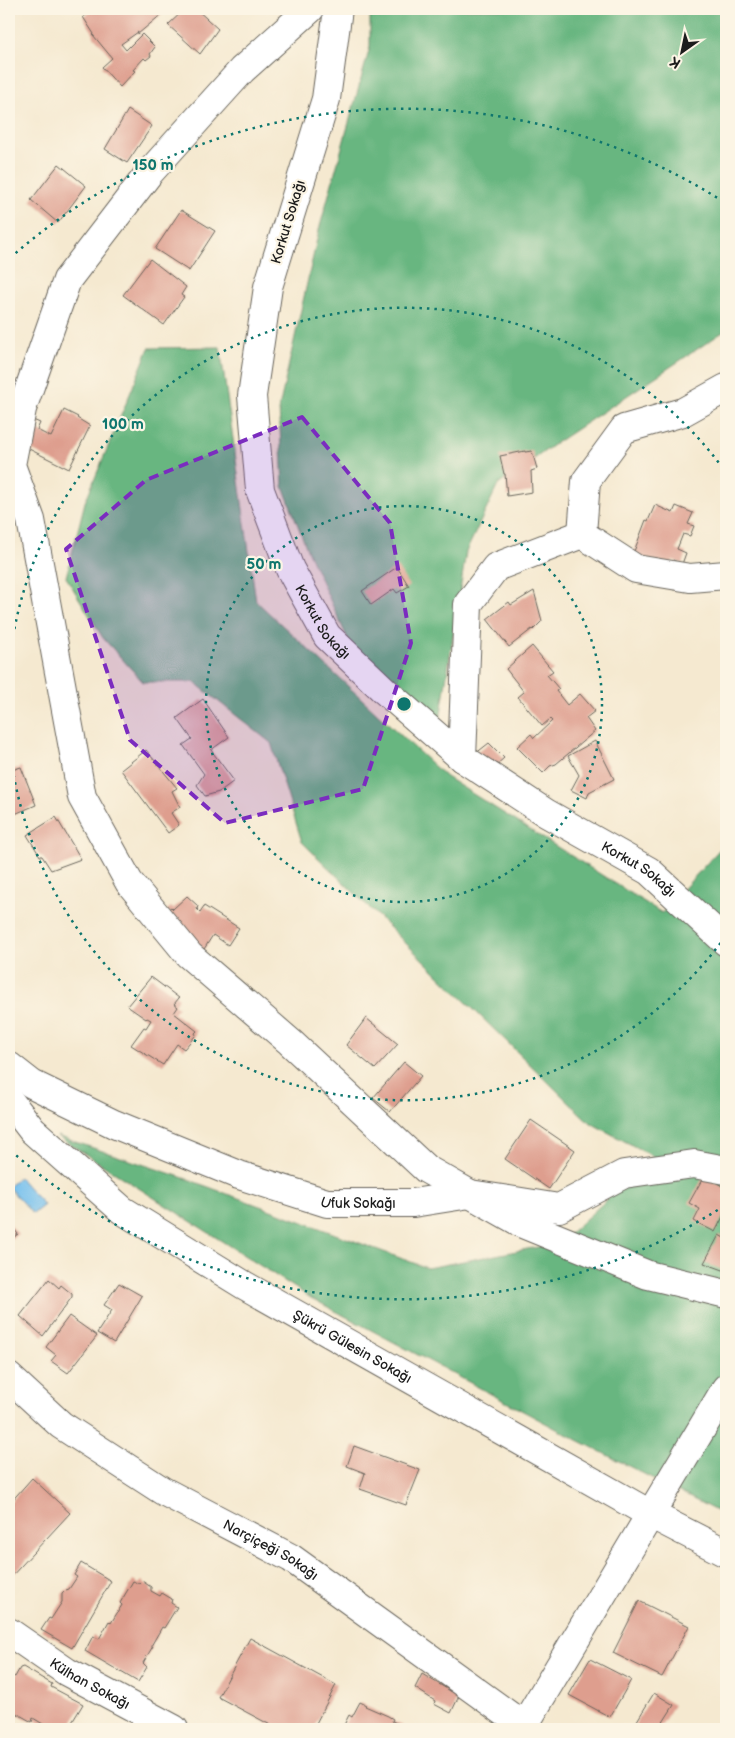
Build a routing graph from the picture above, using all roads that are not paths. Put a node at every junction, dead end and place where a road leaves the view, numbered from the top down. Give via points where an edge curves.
1 (310, 9) edge
2 (338, 9) edge
3 (726, 388) edge
4 (582, 534) junction
5 (726, 575) edge
6 (462, 758) junction
7 (726, 942) edge
8 (9, 1066) edge
9 (9, 1100) edge
10 (726, 1170) edge
11 (470, 1194) junction
12 (726, 1294) edge
13 (9, 1378) edge
14 (726, 1388) edge
15 (650, 1514) junction
16 (726, 1553) edge
17 (12, 1643) edge
18 (525, 1728) edge
19 (174, 1729) edge

1 - 11 street via 242,70 150,172 67,280 22,408 11,465 31,520 82,797 129,882 188,955 290,1042 426,1169
2 - 6 street, Korkut Sokağı via 326,99 268,287 252,396 260,490 290,569 327,636
3 - 4 street via 683,412 624,429 586,481
4 - 5 street via 636,569 690,578
4 - 6 street via 496,567 468,604
6 - 7 street, Korkut Sokağı via 546,812 649,871
8 - 11 street, Ufuk Sokağı via 32,1084 114,1124 238,1175 327,1203 413,1203
9 - 15 street, Şükrü Gülesin Sokağı via 32,1130 122,1210 244,1285
10 - 11 street, Ufuk Sokağı via 694,1164 624,1174 559,1208
11 - 12 street via 523,1224 648,1275
13 - 18 street, Narçiçeği Sokağı via 61,1425 163,1491 291,1558
14 - 15 street
15 - 16 street, Şükrü Gülesin Sokağı
15 - 18 street
17 - 19 street, Külhan Sokağı

